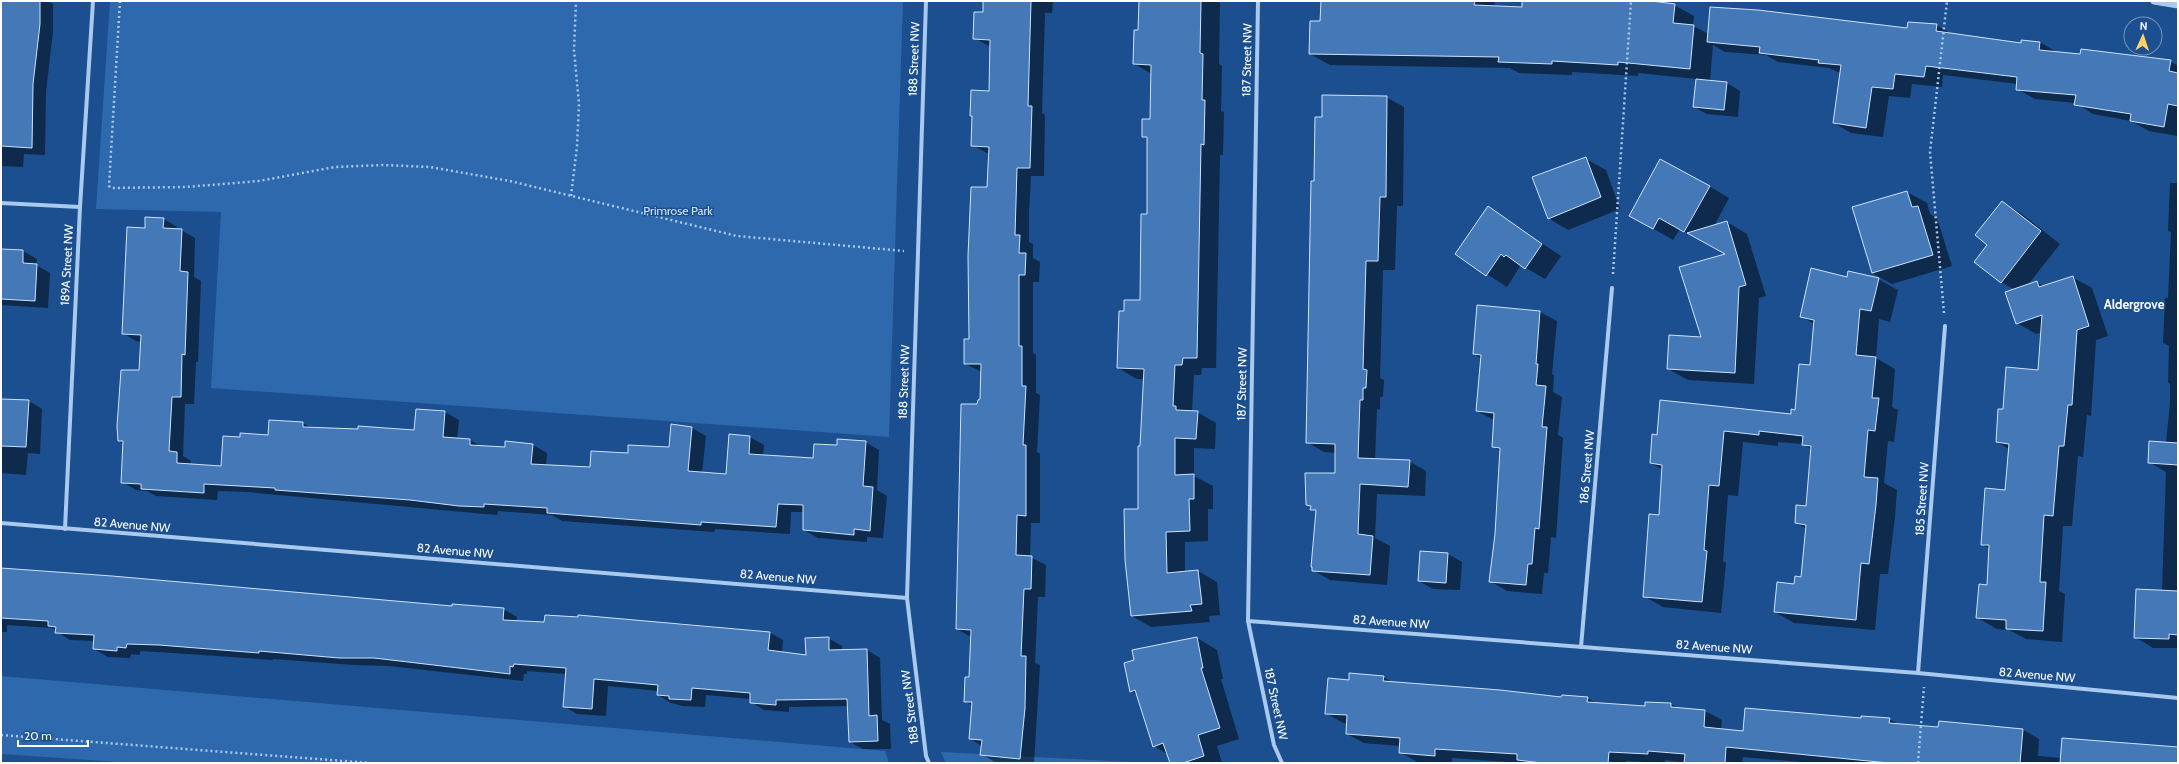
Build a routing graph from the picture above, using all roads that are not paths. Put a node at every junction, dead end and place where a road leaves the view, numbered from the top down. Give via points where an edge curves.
1 (93, 1) edge
2 (926, 1) edge
3 (1258, 1) edge
4 (2154, 1) edge
5 (2178, 5) edge
6 (1, 203) edge
7 (80, 207) junction
8 (1612, 288) road end
9 (1945, 326) road end
10 (1, 524) edge
11 (65, 529) junction
12 (907, 598) junction
13 (1248, 621) junction
14 (1581, 647) junction
15 (1918, 673) junction
16 (2178, 698) edge
17 (929, 763) edge
18 (1282, 763) edge

1 - 7 street, 189A Street NW
2 - 12 street, 188 Street NW
3 - 13 street, 187 Street NW
4 - 5 street
6 - 7 street
7 - 11 street, 189A Street NW
8 - 14 street, 186 Street NW
9 - 15 street, 185 Street NW
10 - 11 street, 82 Avenue NW
11 - 12 street, 82 Avenue NW
12 - 17 street, 188 Street NW via 926,756
13 - 14 street, 82 Avenue NW
13 - 18 street, 187 Street NW via 1274,745
14 - 15 street, 82 Avenue NW
15 - 16 street, 82 Avenue NW

